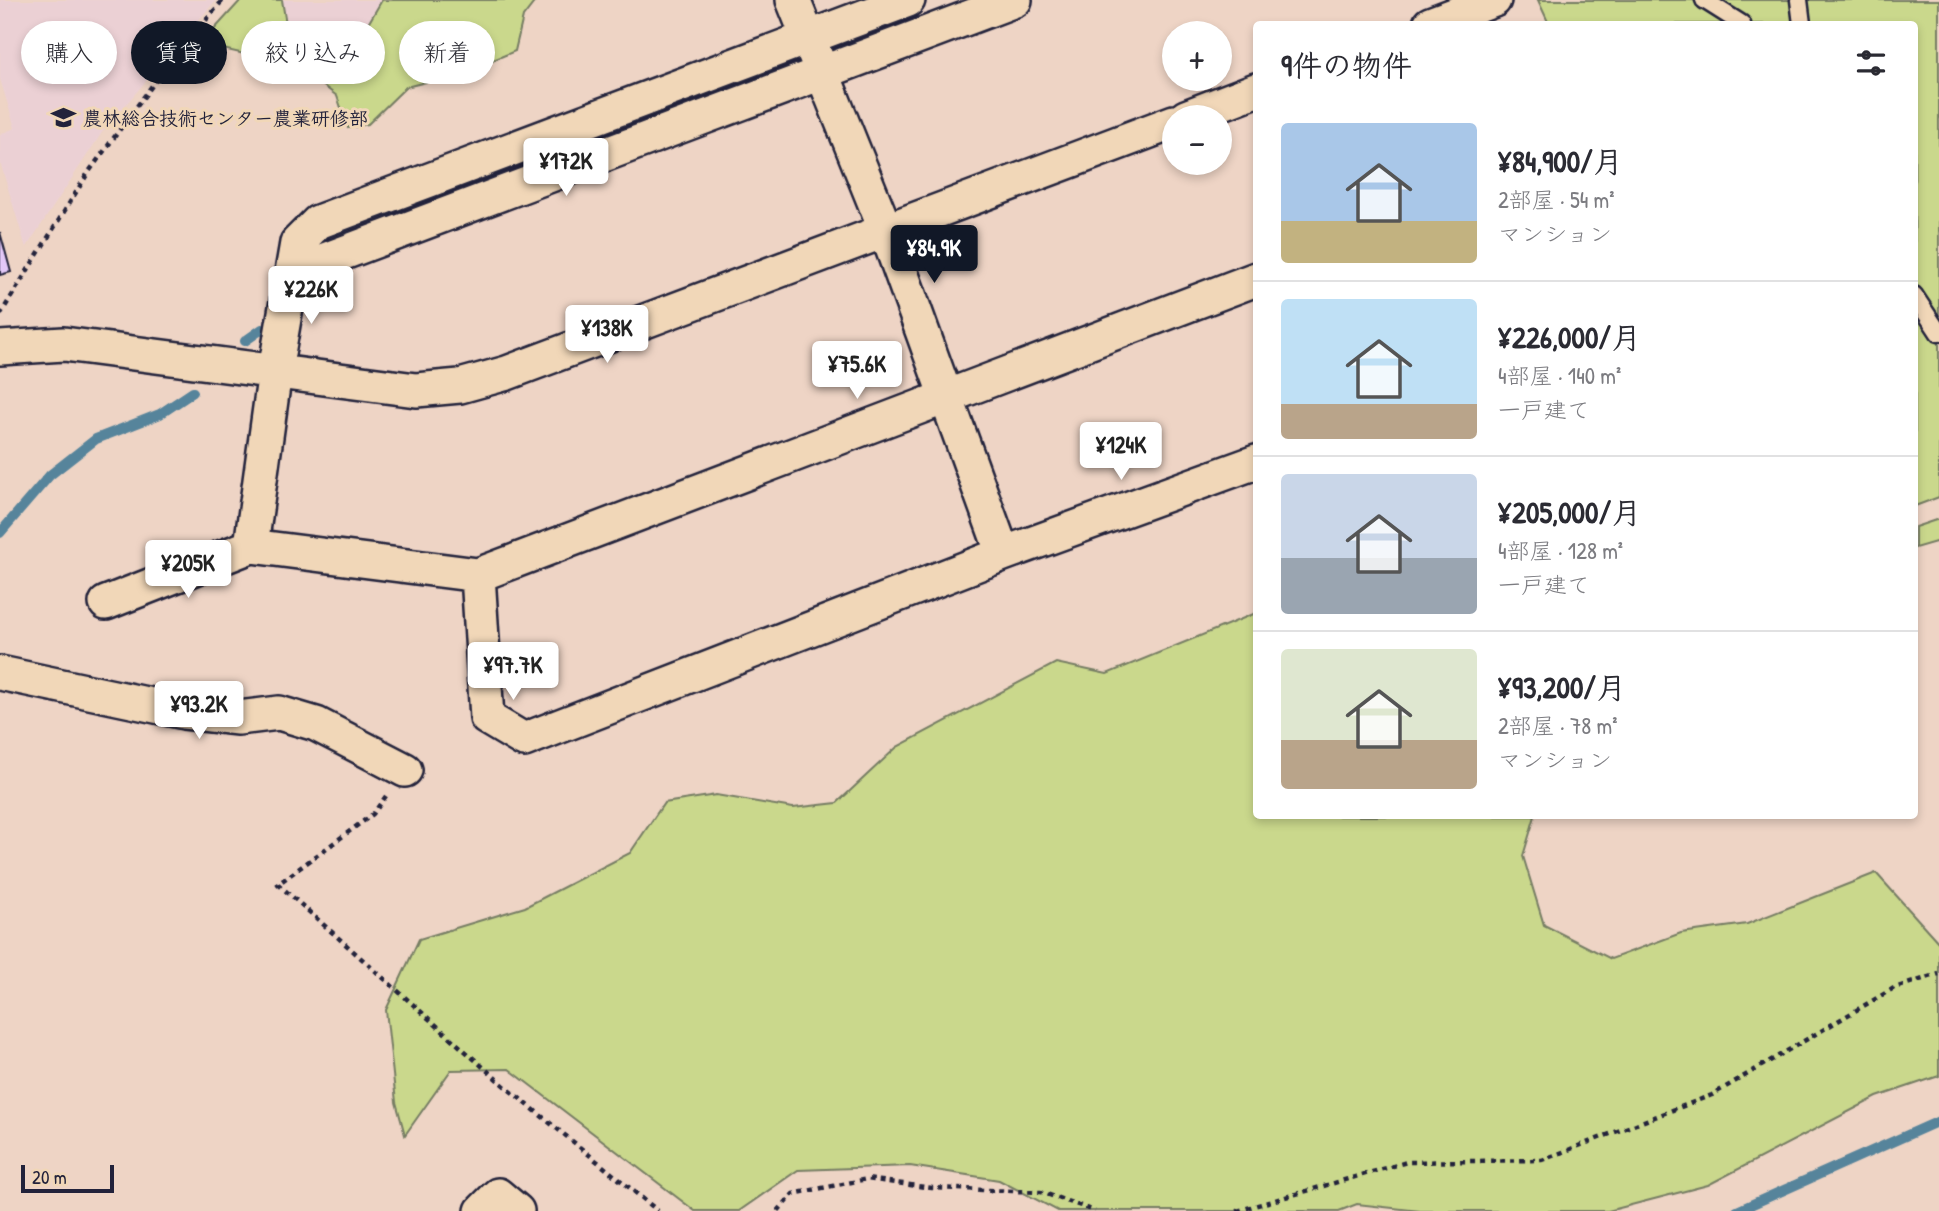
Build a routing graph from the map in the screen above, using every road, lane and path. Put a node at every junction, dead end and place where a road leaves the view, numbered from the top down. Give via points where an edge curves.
1 (223, 0) edge
2 (793, 0) edge
3 (908, 0) edge
4 (1015, 0) edge
5 (1495, 0) edge
6 (1704, 0) edge
7 (1799, 0) edge
8 (1438, 21) edge
9 (1503, 21) edge
10 (1737, 21) edge
11 (1802, 21) edge
12 (808, 38) junction
13 (821, 75) junction
14 (1253, 91) edge
15 (1217, 105) edge
16 (1162, 127) edge
17 (886, 231) junction
18 (293, 272) junction
19 (1253, 280) edge
20 (1918, 301) edge
21 (0, 315) edge
22 (1939, 334) edge
23 (0, 348) edge
24 (275, 371) junction
25 (945, 397) junction
26 (1253, 462) edge
27 (251, 546) junction
28 (1003, 554) junction
29 (478, 575) junction
30 (106, 603) dead end
31 (0, 673) edge
32 (405, 770) joint
33 (1939, 974) edge
34 (482, 1211) edge
35 (517, 1211) edge
36 (658, 1211) edge
37 (778, 1211) edge
38 (1095, 1211) edge
39 (1237, 1211) edge

1 - 21 path via 162,72 88,173
2 - 12 street
3 - 12 street
4 - 13 street
5 - 8 street
5 - 9 street
6 - 10 lane
7 - 11 lane
12 - 13 street
12 - 18 street via 318,222 297,243
13 - 17 street
13 - 18 street
14 - 15 street
16 - 17 street
17 - 24 street via 507,373 460,386 416,390
17 - 25 street
18 - 24 street
19 - 25 street
20 - 22 lane
23 - 24 street via 64,344
24 - 27 street
25 - 28 street
25 - 29 street
26 - 28 street
27 - 29 street
27 - 30 street
28 - 29 street via 524,740 487,718
31 - 32 street via 184,712 238,718 279,713 316,724
32 - 36 path via 373,814 278,884 501,1083
33 - 39 path via 1894,988 1712,1095 1542,1160 1407,1162
34 - 35 street via 498,1195
37 - 38 path via 793,1195 867,1179 932,1188 1041,1192

